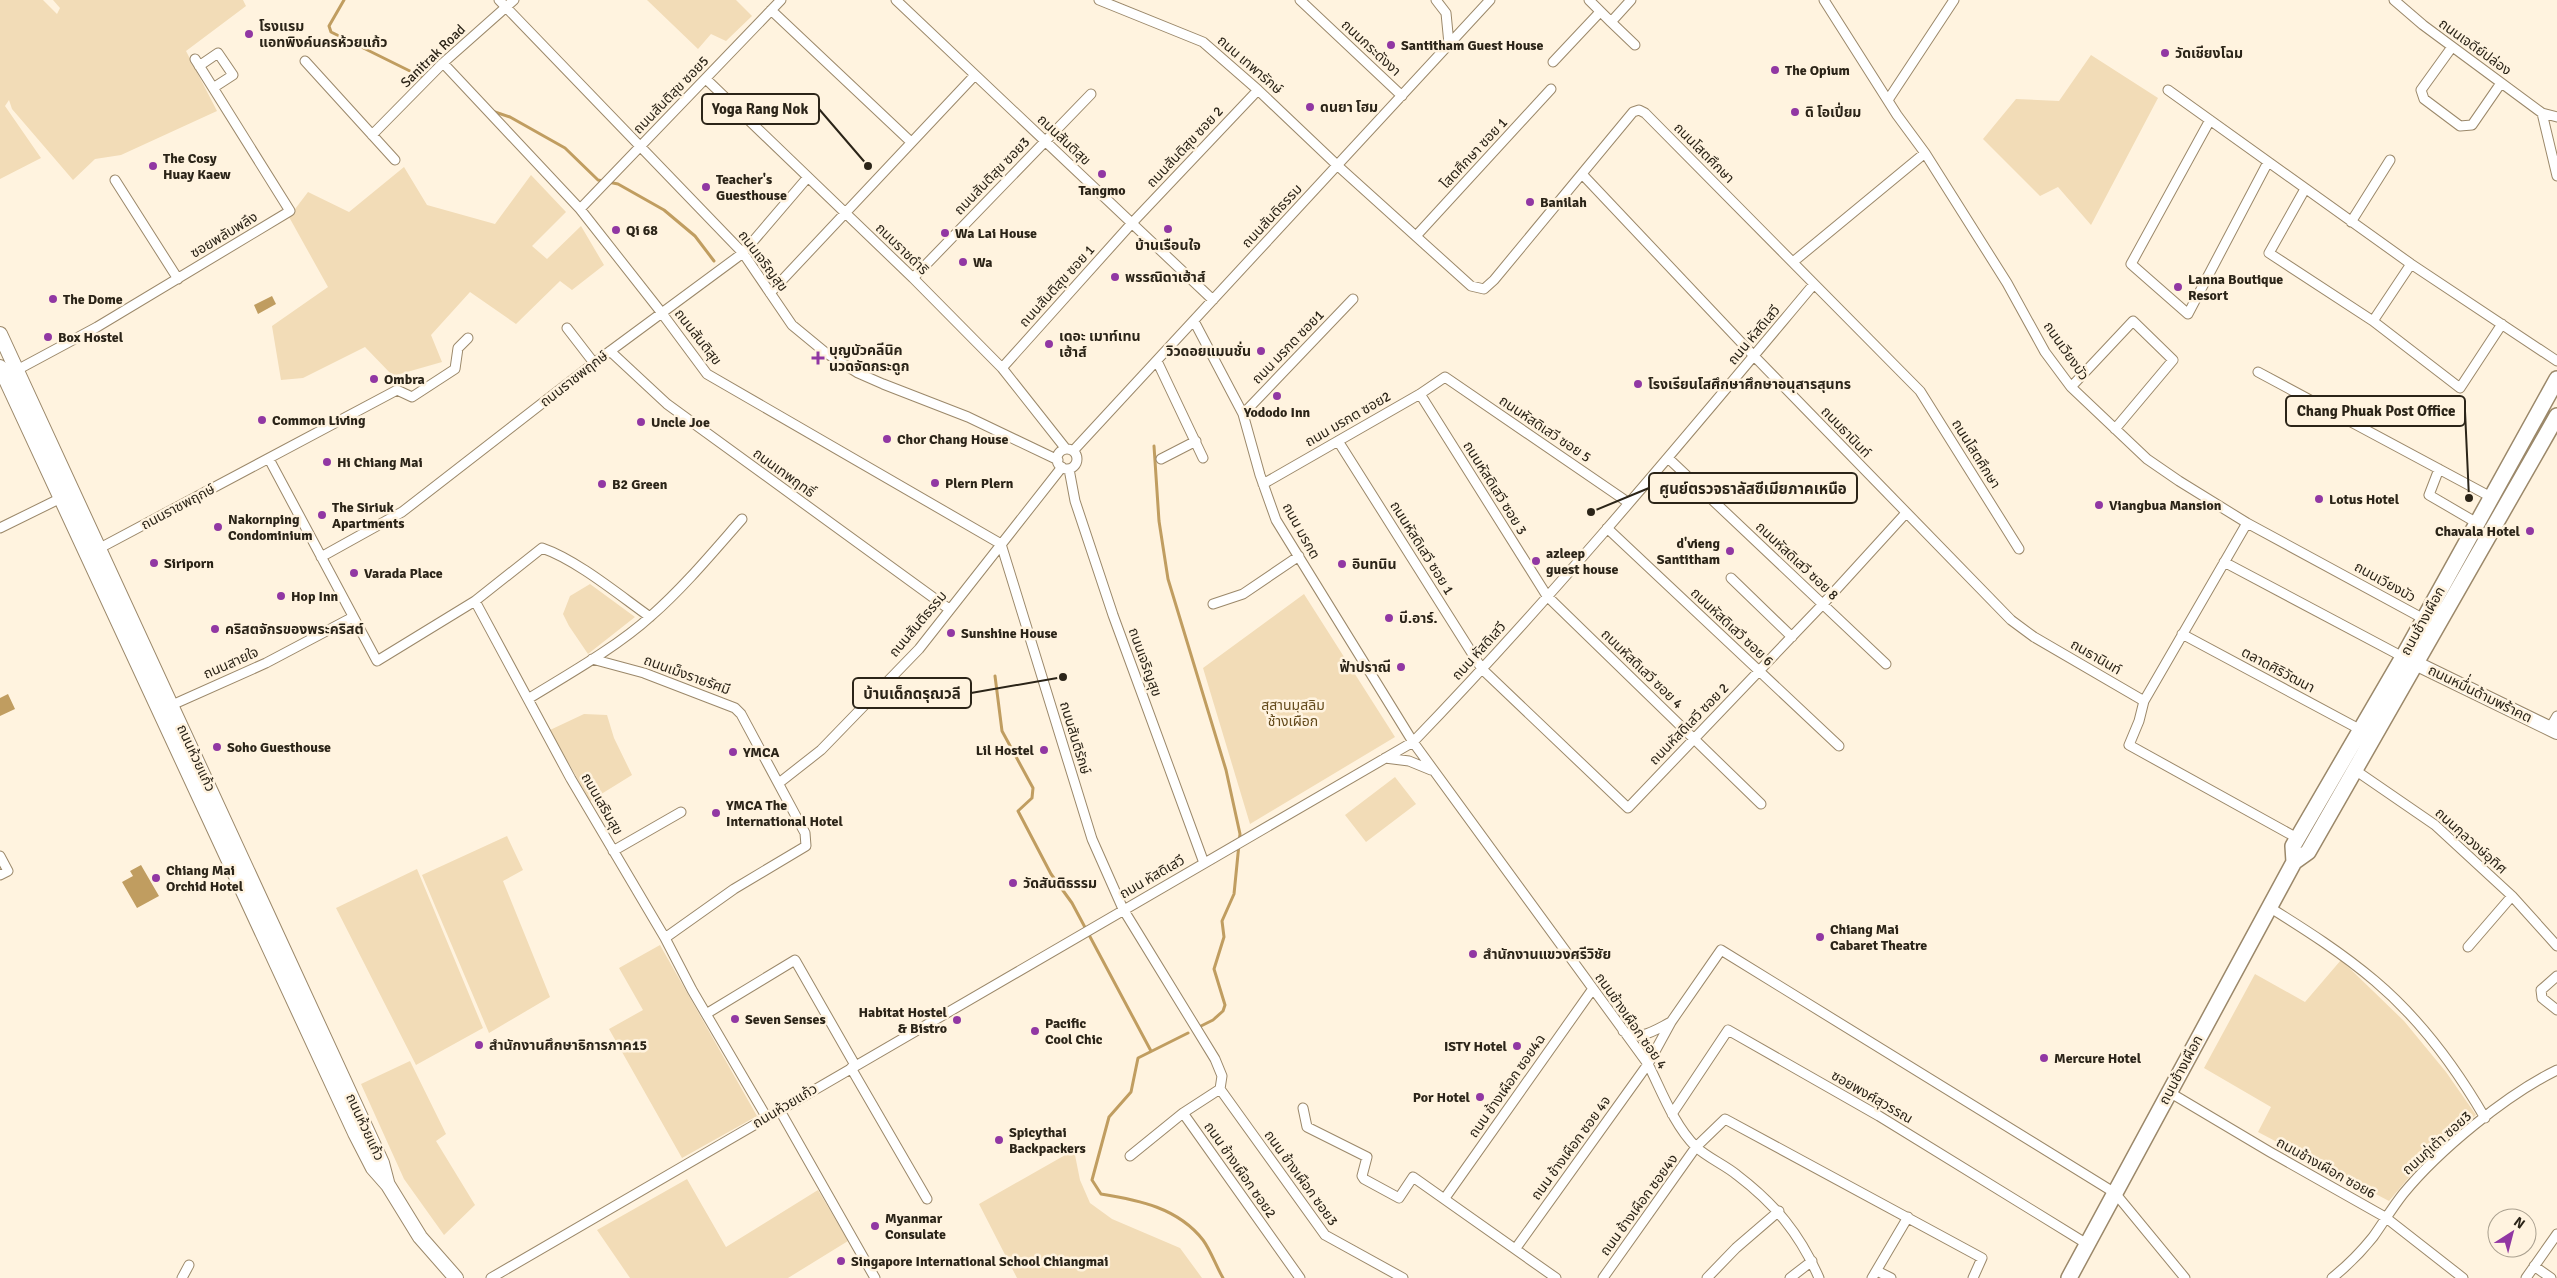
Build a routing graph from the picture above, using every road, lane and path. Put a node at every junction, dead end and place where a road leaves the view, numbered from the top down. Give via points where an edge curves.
1 (514, 0) edge
2 (781, 0) edge
3 (896, 0) edge
4 (1099, 0) edge
5 (1300, 0) edge
6 (1436, 0) edge
7 (1490, 0) edge
8 (1589, 0) edge
9 (1631, 0) edge
10 (1824, 0) edge
11 (1954, 0) edge
12 (2394, 0) edge
13 (503, 4) edge
14 (771, 10) junction
15 (1600, 12) junction
16 (1611, 22) junction
17 (1449, 44) junction
18 (1635, 45) dead end
19 (2452, 47) junction
20 (305, 60) dead end
21 (1553, 62) dead end
22 (444, 63) junction
23 (975, 75) junction
24 (706, 80) junction
25 (2502, 83) junction
26 (213, 88) junction
27 (1551, 89) dead end
28 (1258, 90) junction
29 (2168, 90) dead end
30 (1091, 94) dead end
31 (1402, 96) junction
32 (1888, 100) junction
33 (2542, 113) junction
34 (2557, 117) edge
35 (2210, 120) junction
36 (372, 134) junction
37 (1045, 141) junction
38 (911, 142) junction
39 (641, 146) junction
40 (1925, 153) junction
41 (396, 160) dead end
42 (2390, 160) dead end
43 (2268, 162) junction
44 (1338, 166) junction
45 (1582, 174) junction
46 (2557, 176) edge
47 (808, 177) junction
48 (115, 180) dead end
49 (2305, 189) junction
50 (580, 209) junction
51 (845, 214) junction
52 (2351, 222) junction
53 (1132, 223) junction
54 (1416, 236) junction
55 (743, 253) junction
56 (1793, 262) junction
57 (2411, 264) junction
58 (914, 278) junction
59 (178, 279) junction
60 (1814, 284) junction
61 (770, 293) junction
62 (1352, 299) dead end
63 (1213, 300) junction
64 (661, 312) junction
65 (1194, 321) junction
66 (2373, 321) junction
67 (2502, 324) junction
68 (567, 328) dead end
69 (0, 334) edge
70 (468, 338) dead end
71 (610, 351) junction
72 (1754, 356) junction
73 (2557, 360) edge
74 (1157, 361) junction
75 (594, 363) junction
76 (0, 367) edge
77 (1002, 368) junction
78 (17, 370) junction
79 (2258, 372) dead end
80 (1445, 377) joint
81 (2557, 379) edge
82 (2072, 387) junction
83 (1420, 394) junction
84 (1243, 414) junction
85 (2557, 416) edge
86 (2115, 430) junction
87 (1338, 441) junction
88 (1196, 442) junction
89 (1070, 450) junction
90 (1203, 458) dead end
91 (1668, 458) junction
92 (269, 459) junction
93 (1161, 459) dead end
94 (1063, 465) junction
95 (2439, 469) junction
96 (1263, 484) junction
97 (2492, 497) junction
98 (61, 498) junction
99 (1629, 503) junction
100 (1906, 512) junction
101 (742, 519) dead end
102 (2247, 522) junction
103 (2477, 523) junction
104 (0, 528) edge
105 (1607, 528) junction
106 (1001, 544) junction
107 (2019, 549) dead end
108 (94, 551) junction
109 (1299, 556) junction
110 (321, 557) junction
111 (2224, 562) junction
112 (1731, 578) dead end
113 (1547, 596) junction
114 (475, 602) junction
115 (1213, 604) dead end
116 (1823, 604) junction
117 (949, 609) junction
118 (353, 616) junction
119 (650, 617) junction
120 (2424, 619) junction
121 (2182, 634) junction
122 (1792, 637) junction
123 (2034, 637) joint
124 (592, 659) junction
125 (2409, 660) junction
126 (1886, 664) dead end
127 (1482, 670) junction
128 (1759, 670) junction
129 (528, 699) junction
130 (2144, 701) junction
131 (172, 705) junction
132 (2555, 725) edge
133 (2361, 730) junction
134 (1694, 739) junction
135 (1413, 742) junction
136 (1839, 746) dead end
137 (1385, 758) junction
138 (2355, 770) junction
139 (1434, 771) junction
140 (779, 783) junction
141 (1762, 804) dead end
142 (681, 812) dead end
143 (2297, 838) junction
144 (613, 851) junction
145 (0, 856) edge
146 (2294, 862) junction
147 (1204, 863) junction
148 (0, 875) edge
149 (2512, 896) junction
150 (2269, 907) junction
151 (1123, 909) junction
152 (1079, 936) joint
153 (665, 938) junction
154 (2557, 946) edge
155 (2468, 947) dead end
156 (2557, 976) edge
157 (1592, 990) junction
158 (2557, 1010) edge
159 (706, 1014) junction
160 (1671, 1022) junction
161 (1621, 1029) junction
162 (1648, 1064) junction
163 (853, 1066) junction
164 (2557, 1070) edge
165 (1220, 1088) junction
166 (2169, 1092) junction
167 (1303, 1108) dead end
168 (779, 1109) junction
169 (1183, 1114) junction
170 (1672, 1114) junction
171 (767, 1118) junction
172 (2485, 1118) junction
173 (1696, 1147) junction
174 (1130, 1156) dead end
175 (388, 1185) junction
176 (2114, 1193) junction
177 (1445, 1198) junction
178 (928, 1199) dead end
179 (1779, 1211) junction
180 (1908, 1217) junction
181 (2385, 1217) junction
182 (2557, 1234) edge
183 (2088, 1244) junction
184 (1516, 1248) junction
185 (440, 1261) junction
186 (1812, 1261) junction
187 (188, 1265) dead end
188 (2534, 1266) junction
189 (1875, 1274) edge
190 (1976, 1277) edge
191 (182, 1278) edge
192 (445, 1278) edge
193 (456, 1278) edge
194 (491, 1278) edge
195 (875, 1278) edge
196 (1300, 1278) edge
197 (1403, 1278) edge
198 (1556, 1278) edge
199 (1603, 1278) edge
200 (1707, 1278) edge
201 (1790, 1278) edge
202 (1819, 1278) edge
203 (1891, 1278) edge
204 (2069, 1278) edge
205 (2185, 1278) edge
206 (2332, 1278) edge
207 (2463, 1278) edge
208 (2526, 1278) edge
209 (2551, 1278) edge

1 - 13 street, Sanitrak Road
2 - 14 street, ถนนสันติสุข ซอย5
3 - 23 street, ถนนสันติสุข
4 - 28 street, ถนน เทพารักษ์ via 1203,42
5 - 31 street, ถนนกระดังงา
6 - 17 street via 1446,14
7 - 17 street, ถนนสันติธรรม
8 - 15 street
9 - 16 street
10 - 32 street, ถนนเวียงบัว
11 - 32 street
12 - 19 street, ถนนเจดีย์ปล่อง
13 - 22 street, Sanitrak Road
13 - 39 street, ถนนเจริญสุข
14 - 24 street, ถนนสันติสุข ซอย5
14 - 38 street
15 - 16 street
15 - 21 street
16 - 18 street
17 - 31 street, ถนนสันติธรรม
19 - 25 street, ถนนเจดีย์ปล่อง
19 - 25 street via 2422,90 2424,99 2460,126 2472,125
20 - 36 street
22 - 36 street, Sanitrak Road
22 - 50 street, ถนนสันติสุข
23 - 37 street, ถนนสันติสุข
23 - 38 street
24 - 39 street, ถนนสันติสุข ซอย5
24 - 47 street, ถนนราชดำริ
25 - 33 street, ถนนเจดีย์ปล่อง
26 - 26 street, ซอยพลับพลึง via 197,63 218,53 233,75
26 - 59 street, ซอยพลับพลึง via 290,211
27 - 54 street, โสตศึกษา ซอย 1
28 - 44 street, ถนน เทพารักษ์
28 - 53 street, ถนนสันติสุข ซอย 2
29 - 35 street
30 - 37 street, ถนนสันติสุข ซอย3
31 - 44 street, ถนนสันติธรรม
32 - 40 street, ถนนเวียงบัว
33 - 34 street
33 - 46 street
35 - 43 street
35 - 43 street via 2131,264 2188,314
36 - 41 street
37 - 53 street, ถนนสันติสุข
37 - 58 street, ถนนสันติสุข ซอย3
38 - 51 street
39 - 50 street, ถนนสันติสุข ซอย5
39 - 55 street, ถนนเจริญสุข
40 - 56 street
40 - 82 street, ถนนเวียงบัว via 2007,283 2045,352
42 - 52 street
43 - 49 street
44 - 54 street, ถนนโสตศึกษา
44 - 63 street, ถนนสันติธรรม
45 - 54 street, ถนนโสตศึกษา via 1484,289 1471,286
45 - 56 street, ถนนโสตศึกษา via 1633,112 1639,110
45 - 72 street, ถนนธานินท์
47 - 51 street, ถนนราชดำริ
47 - 55 street, ถนนราชพฤกษ์
48 - 59 street
49 - 52 street
49 - 66 street via 2269,253
50 - 64 street, ถนนสันติสุข
51 - 58 street, ถนนราชดำริ
51 - 61 street
52 - 57 street
53 - 63 street, ถนนสันติสุข
53 - 77 street, ถนนสันติสุข ซอย 1
55 - 61 street, ถนนเจริญสุข
55 - 64 street, ถนนราชพฤกษ์
56 - 60 street, ถนนโสตศึกษา
57 - 66 street
57 - 67 street
58 - 77 street, ถนนราชดำริ
59 - 78 street, ซอยพลับพลึง
60 - 72 street, ถนน หัสดิเสวี
60 - 107 street, ถนนโสตศึกษา via 1920,391
61 - 94 street, ถนนเจริญสุข via 792,325 826,353 858,373 968,417
62 - 84 street, ถนน มรกต ซอย1
63 - 65 street, ถนนสันติธรรม
64 - 71 street, ถนนราชพฤกษ์
64 - 106 street, ถนนสันติสุข via 707,374
65 - 74 street, ถนนสันติธรรม
65 - 84 street, ถนน มรกต
66 - 67 street via 2460,388
67 - 73 street
68 - 75 street
69 - 78 main road, ถนนห้วยแก้ว
70 - 92 street, ถนนราชพฤกษ์ via 458,348 455,369 412,397 397,390
71 - 75 street, ถนนราชพฤกษ์
71 - 117 street, ถนนเทพฤทธิ์ via 667,404
72 - 91 street, ถนน หัสดิเสวี
72 - 100 street, ถนนธานินท์
74 - 88 street
74 - 89 street, ถนนสันติธรรม
75 - 110 street, ถนนราชพฤกษ์ via 402,512
76 - 98 main road, ถนนห้วยแก้ว
77 - 89 street, ถนนราชดำริ
78 - 108 main road, ถนนห้วยแก้ว
79 - 95 street
80 - 83 street, ถนน มรกต ซอย2
80 - 99 street, ถนนหัสดิเสวี ซอย 5
81 - 97 main road, ถนนช้างเผือก
82 - 86 street, ถนนเวียงบัว
82 - 86 street via 2133,321 2173,360
83 - 87 street, ถนน มรกต ซอย2
83 - 113 street, ถนนหัสดิเสวี ซอย 3
84 - 96 street, ถนน มรกต
85 - 125 main road, ถนนช้างเผือก
86 - 102 street, ถนนเวียงบัว via 2147,459
87 - 96 street, ถนน มรกต ซอย2
87 - 127 street, ถนนหัสดิเสวี ซอย 1
88 - 90 street
88 - 93 street
89 - 94 street, ถนนสันติธรรม via 1060,453
89 - 94 street via 1077,462
91 - 99 street, ถนน หัสดิเสวี
91 - 116 street, ถนนหัสดิเสวี ซอย 8
92 - 108 street, ถนนราชพฤกษ์
92 - 110 street
94 - 106 street, ถนนสันติธรรม
94 - 147 street, ถนนเจริญสุข via 1113,615
95 - 97 street
95 - 103 street via 2429,495
96 - 109 street, ถนน มรกต via 1276,520
97 - 103 main road, ถนนช้างเผือก
98 - 104 street
98 - 108 main road, ถนนห้วยแก้ว
99 - 105 street, ถนน หัสดิเสวี
100 - 116 street, ถนนหัสดิเสวี ซอย 2
100 - 123 street, ถนนธานินท์ via 2010,620
101 - 119 street
102 - 111 street
102 - 120 street, ถนนเวียงบัว
103 - 120 main road, ถนนช้างเผือก
105 - 113 street, ถนน หัสดิเสวี
105 - 128 street, ถนนหัสดิเสวี ซอย 6
106 - 117 street, ถนนสันติธรรม
106 - 151 street, ถนนสันติรักษ์ via 1092,839
108 - 131 main road, ถนนห้วยแก้ว
108 - 175 main road, ถนนห้วยแก้ว via 355,1133 373,1168
109 - 115 street via 1243,594
109 - 135 street, ถนน มรกต
110 - 118 street
111 - 121 street
111 - 125 street
112 - 122 street
113 - 127 street, ถนน หัสดิเสวี
113 - 134 street, ถนนหัสดิเสวี ซอย 4
114 - 118 street via 377,661
114 - 119 street via 542,548 567,560
114 - 129 street, ถนนเสริมสุข
116 - 122 street, ถนนหัสดิเสวี ซอย 2
116 - 126 street, ถนนหัสดิเสวี ซอย 8
117 - 140 street, ถนนสันติธรรม via 919,649 821,750
118 - 131 street, ถนนสายใจ via 266,663
119 - 124 street
120 - 125 main road, ถนนช้างเผือก
121 - 130 street
121 - 133 street, ตลาดศิริวัฒนา
122 - 128 street, ถนนหัสดิเสวี ซอย 2
123 - 130 street, ถนธานินท์
124 - 129 street
124 - 140 street, ถนนเม็งรายรัศมี via 644,674 735,708
125 - 132 main road, ถนนหมื่่นด้ามพร้าคต
125 - 133 main road, ถนนช้างเผือก
125 - 138 main road, ถนนช้างเผือก
127 - 134 street, ถนนหัสดิเสวี ซอย 2 via 1628,808
127 - 135 street, ถนน หัสดิเสวี
128 - 134 street, ถนนหัสดิเสวี ซอย 2
128 - 136 street, ถนนหัสดิเสวี ซอย 6
129 - 144 street, ถนนเสริมสุข
130 - 143 street via 2129,745
131 - 175 main road, ถนนห้วยแก้ว via 382,1163
133 - 143 main road, ถนนช้างเผือก
134 - 141 street, ถนนหัสดิเสวี ซอย 4
135 - 137 street, ถนน หัสดิเสวี
135 - 139 street, ถนนช้างเผือก ซอย 4
137 - 139 street via 1409,761
137 - 147 street, ถนน หัสดิเสวี
138 - 146 main road, ถนนช้างเผือก via 2308,852
138 - 149 street, ถนนกุลวงษ์อุทิศ via 2435,825
139 - 157 street, ถนนช้างเผือก ซอย 4
140 - 153 street, ถนนเม็งรายรัศมี via 805,833 806,846 734,889
142 - 144 street
143 - 146 main road, ถนนช้างเผือก via 2293,846
144 - 153 street, ถนนเสริมสุข
145 - 148 street via 8,872
146 - 150 main road, ถนนช้างเผือก
147 - 151 street, ถนน หัสดิเสวี
149 - 154 street, ถนนกุลวงษ์อุทิศ
149 - 155 street
150 - 166 main road, ถนนช้างเผือก
150 - 172 street via 2326,943 2377,982 2452,1066
151 - 152 street, ถนน หัสดิเสวี
151 - 165 street via 1215,1059 1222,1076
152 - 163 street, ถนนห้วยแก้ว
153 - 159 street, ถนนเสริมสุข
156 - 158 street via 2541,990 2542,998
157 - 161 street, ถนนช้างเผือก ซอย 4
157 - 177 street, ถนน ช้างเผือก ซอย4ฉ
159 - 163 street via 795,960
159 - 171 street, ถนนเสริมสุข
160 - 161 street via 1641,1036 1630,1035
160 - 162 street, ถนน ช้างเผือก ซอย 4จ
160 - 176 street, ถนน ช้างเผือก ซอย 4จ via 1721,950
161 - 162 street, ถนนช้างเผือก ซอย 4
162 - 170 street, ถนนช้างเผือก ซอย 4
162 - 184 street, ถนน ช้างเผือก ซอย 4จ
163 - 168 street, ถนนห้วยแก้ว
163 - 178 street
164 - 172 street, ถนนกู่เต้า ซอย3 via 2536,1080
165 - 169 street
165 - 197 street, ถนน ช้างเผือก ซอย3 via 1324,1235
166 - 176 main road, ถนนช้างเผือก
166 - 181 street, ถนนช้างเผือก ซอย6
167 - 177 street via 1307,1127 1367,1157 1364,1179 1399,1198 1413,1178
168 - 171 street, ถนนห้วยแก้ว
168 - 195 street
169 - 174 street
169 - 196 street, ถนน ช้างเผือก ซอย2
170 - 173 street, ถนนช้างเผือก ซอย 4
170 - 183 street, ซอยพงศ์สุวรรณ via 1728,1030 1879,1116
171 - 194 street, ถนนห้วยแก้ว
172 - 181 street, ถนนกู่เต้า ซอย3 via 2431,1164
173 - 179 street, ถนนช้างเผือก ซอย 4 via 1737,1174
173 - 180 street, ถนน ช้างเผือก ซอย4ง via 1724,1119
173 - 199 street, ถนน ช้างเผือก ซอย4ง
175 - 185 main road, ถนนห้วยแก้ว via 420,1237
176 - 183 main road, ถนนช้างเผือก
176 - 205 street
177 - 184 street
179 - 186 street, ถนนช้างเผือก ซอย 4
179 - 200 street
180 - 189 street
180 - 190 street via 1982,1258
181 - 206 street, ถนนกู่เต้า ซอย3 via 2372,1238
181 - 207 street, ถนนช้างเผือก ซอย6
182 - 188 street
183 - 204 main road, ถนนช้างเผือก
184 - 198 street
185 - 192 main road
185 - 193 main road, ถนนห้วยแก้ว
186 - 201 street
186 - 202 street, ถนนช้างเผือก ซอย 4
187 - 191 street
188 - 208 street
188 - 209 street
189 - 203 street

